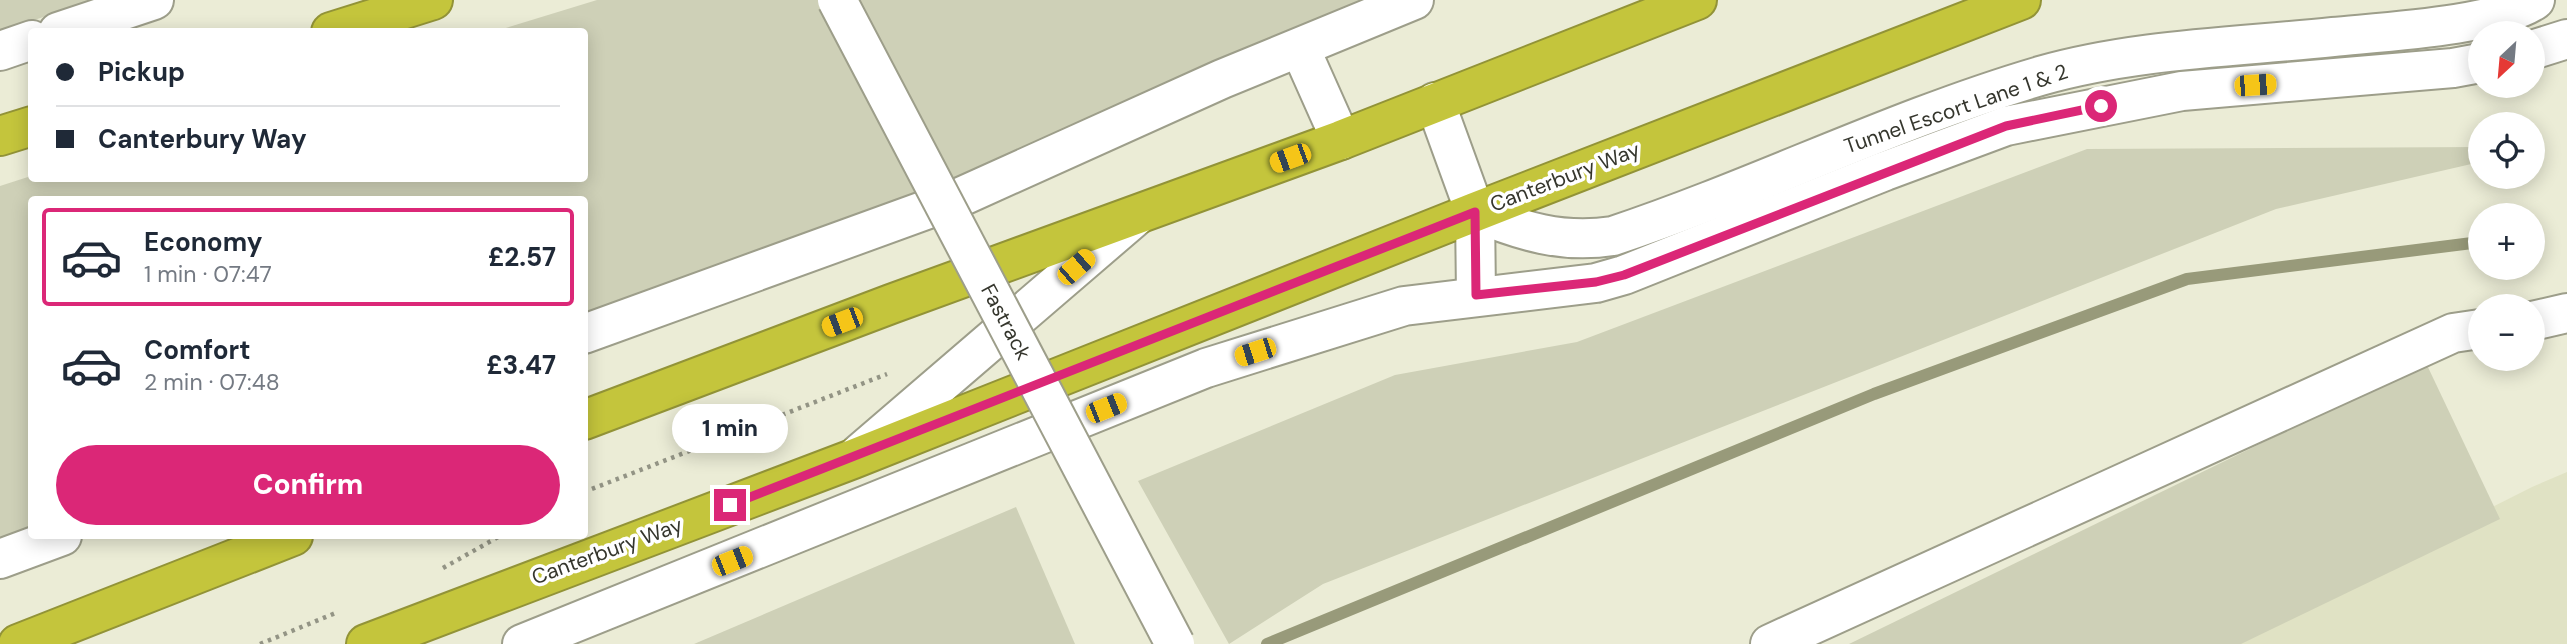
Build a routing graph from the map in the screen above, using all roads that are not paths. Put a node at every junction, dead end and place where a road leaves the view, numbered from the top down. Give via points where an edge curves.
1 (154, 0) edge
2 (433, 0) edge
3 (837, 0) edge
4 (1414, 0) edge
5 (1697, 0) edge
6 (2021, 0) edge
7 (2535, 0) edge
8 (1671, 8) edge
9 (70, 28) edge
10 (344, 28) edge
11 (2567, 39) edge
12 (28, 41) edge
13 (2545, 46) edge
14 (1300, 48) junction
15 (0, 51) edge
16 (2468, 65) edge
17 (1435, 102) junction
18 (28, 127) edge
19 (0, 136) edge
20 (1341, 140) junction
21 (1475, 212) junction
22 (1138, 214) junction
23 (1476, 295) junction
24 (2567, 313) edge
25 (2545, 318) edge
26 (2468, 331) edge
27 (588, 333) edge
28 (588, 419) edge
29 (853, 459) junction
30 (54, 539) edge
31 (285, 539) edge
32 (0, 559) edge
33 (18, 644) edge
34 (366, 644) edge
35 (522, 644) edge
36 (1175, 644) edge
37 (1770, 644) edge

1 - 9 lane
2 - 10 highway
3 - 36 lane, Fastrack, bridge
4 - 14 lane
5 - 8 highway
6 - 21 highway, Canterbury Way
7 - 21 lane, Tunnel Escort Lane 1 & 2 via 2509,12 2447,24 2151,54 2041,76 1613,236 1590,240 1544,236
8 - 17 highway
11 - 13 lane
12 - 15 lane
14 - 20 lane
14 - 27 lane via 956,199
16 - 23 lane via 2182,91 2006,126 1624,275
17 - 20 highway
17 - 21 lane
18 - 19 highway
20 - 22 highway
21 - 23 lane
21 - 29 highway, Canterbury Way
22 - 28 highway
22 - 29 lane
23 - 35 lane via 1404,306 1206,368
24 - 25 lane
26 - 37 lane via 2453,333
29 - 34 highway, Canterbury Way
30 - 32 lane
31 - 33 highway

